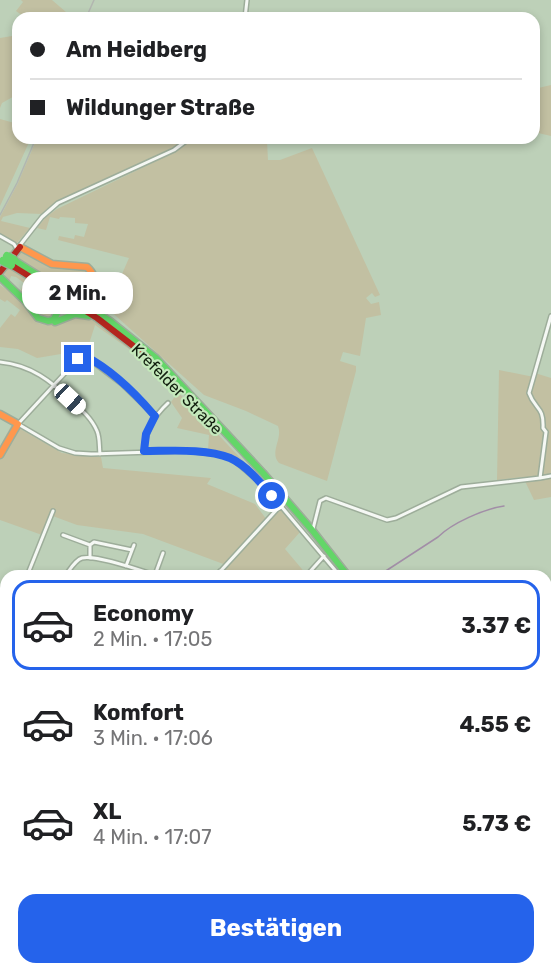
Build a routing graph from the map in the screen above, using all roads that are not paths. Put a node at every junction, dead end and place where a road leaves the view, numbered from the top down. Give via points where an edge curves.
1 (182, 144) edge
2 (0, 236) edge
3 (18, 248) junction
4 (6, 259) edge
5 (0, 272) edge
6 (1, 282) edge
7 (43, 284) junction
8 (59, 288) junction
9 (551, 316) edge
10 (97, 318) junction
11 (110, 321) junction
12 (0, 362) edge
13 (54, 384) junction
14 (168, 403) dead end
15 (0, 414) edge
16 (155, 416) junction
17 (18, 424) junction
18 (549, 432) edge
19 (144, 451) junction
20 (100, 454) junction
21 (0, 455) edge
22 (551, 476) edge
23 (540, 478) junction
24 (281, 505) junction
25 (53, 511) dead end
26 (312, 530) junction
27 (63, 535) dead end
28 (90, 545) junction
29 (134, 545) dead end
30 (132, 550) junction
31 (163, 553) dead end
32 (324, 556) junction
33 (90, 558) junction
34 (126, 566) junction
35 (29, 570) edge
36 (70, 570) edge
37 (137, 570) edge
38 (158, 570) edge
39 (221, 570) edge
40 (311, 570) edge
41 (338, 570) edge
42 (339, 570) edge
43 (340, 570) edge

1 - 3 street via 66,199 42,218
2 - 3 street
3 - 5 main road
3 - 8 main road via 55,268 83,267 92,277 91,286 81,294
3 - 11 main road via 56,266 88,267 94,277 94,302
4 - 7 main road, Krefelder Straße
4 - 8 main road, Krefelder Straße
6 - 7 main road via 25,301 38,318 48,321 57,316 61,305
6 - 10 main road via 42,323 75,314
7 - 10 main road, Krefelder Straße
8 - 11 main road, Krefelder Straße
9 - 18 street via 529,393 543,415 543,428
10 - 42 main road, Krefelder Straße via 171,380
11 - 26 main road, Krefelder Straße via 173,376
12 - 13 street via 26,367
13 - 16 street via 78,359 87,357
13 - 17 street
13 - 20 street via 86,413 98,433
14 - 16 street
15 - 17 main road
16 - 19 street via 146,434
17 - 20 street via 66,451
17 - 21 main road
18 - 23 street
19 - 20 street
19 - 24 street via 184,451 230,458
22 - 23 street
23 - 26 street via 461,487 387,520 326,498 321,501
24 - 32 street
24 - 39 street
25 - 35 street
26 - 43 main road, Krefelder Straße
27 - 28 street
28 - 30 street via 94,542
28 - 33 street
29 - 30 street
30 - 34 street
31 - 38 street
32 - 40 street
32 - 41 street
33 - 34 street
33 - 36 street via 78,560
34 - 37 street

